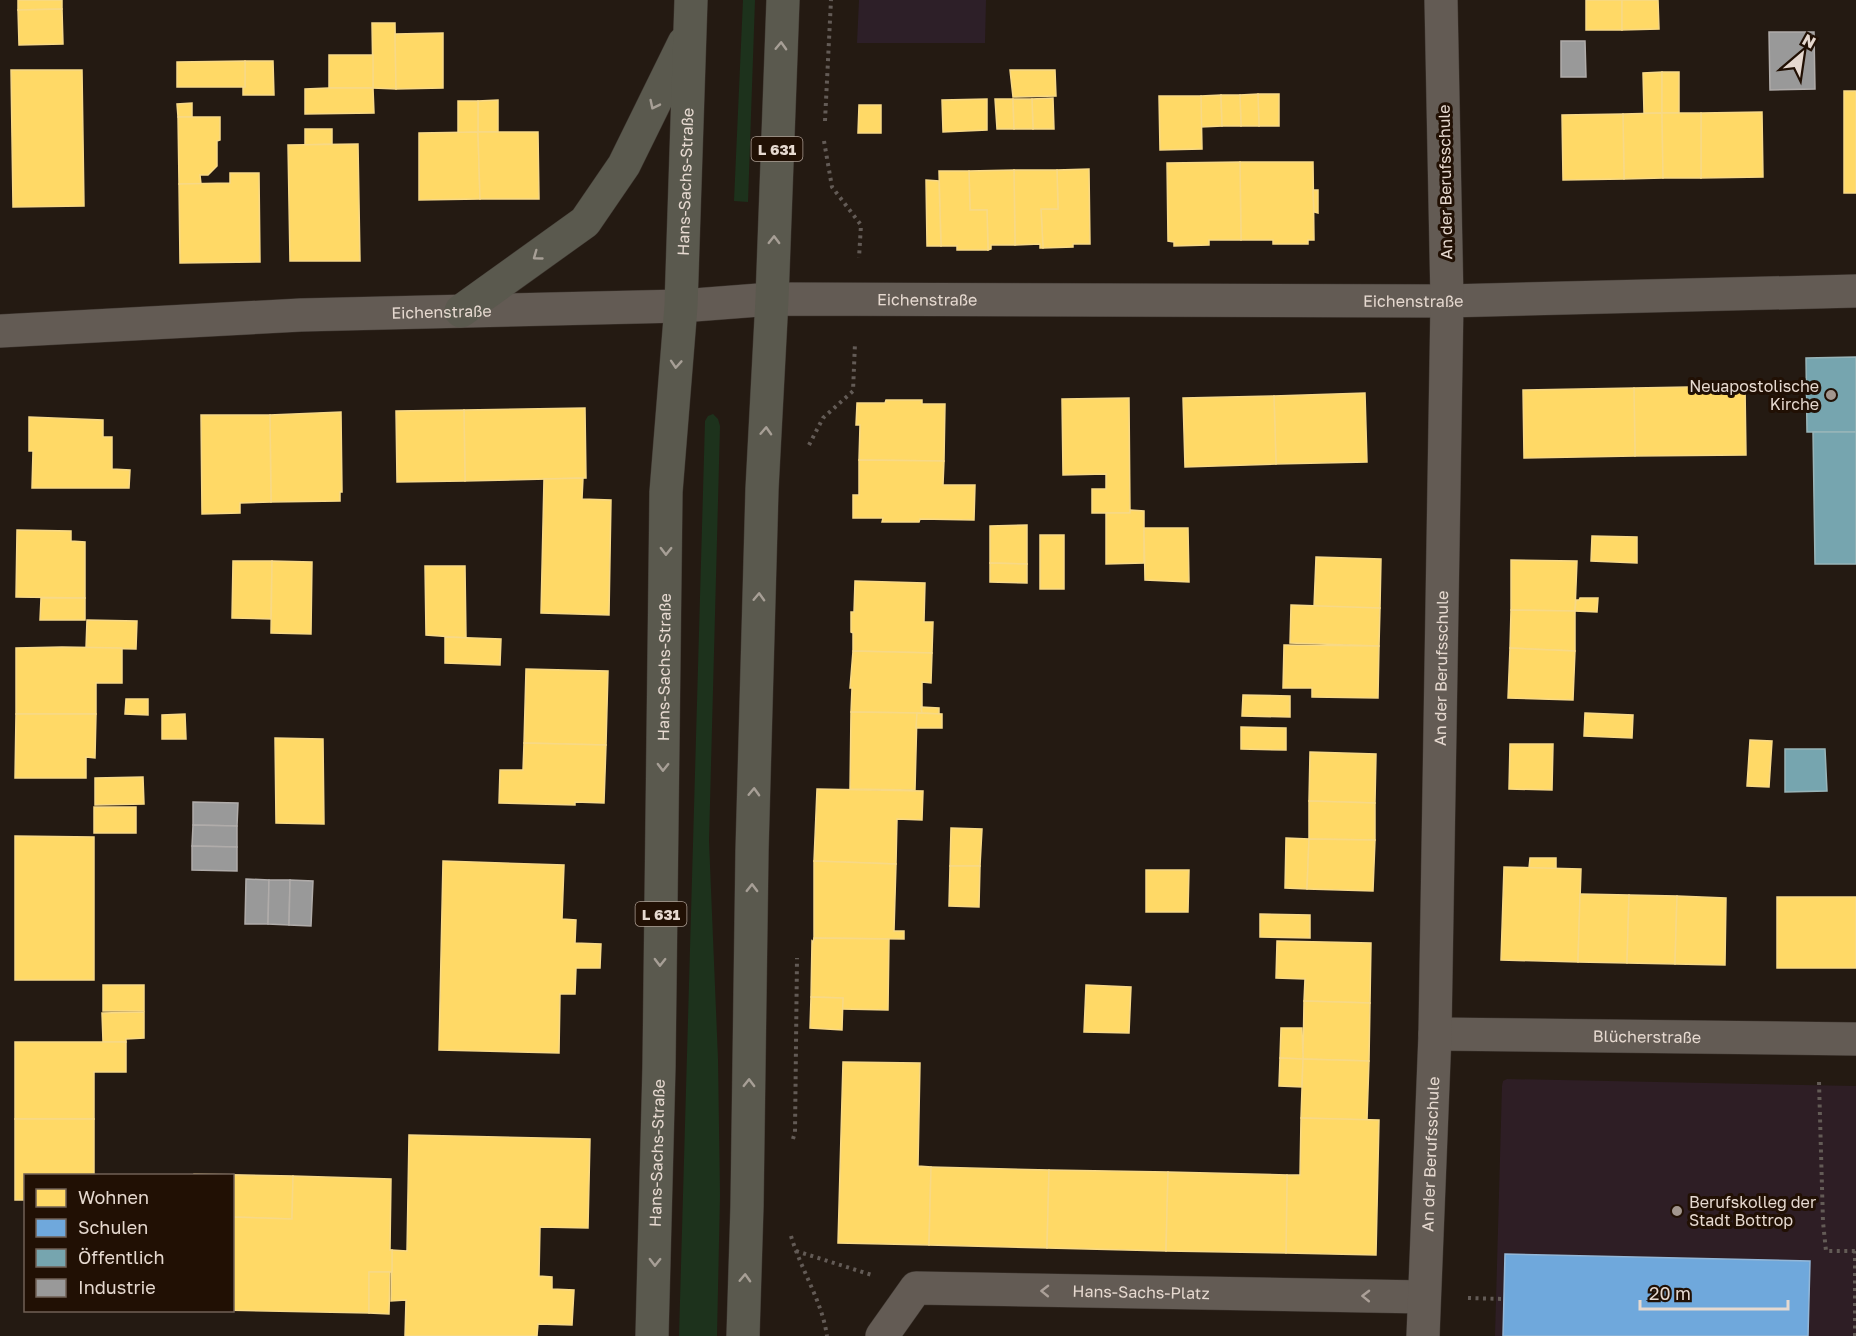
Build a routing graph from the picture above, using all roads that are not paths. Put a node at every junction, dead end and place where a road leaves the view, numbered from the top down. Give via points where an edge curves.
1 (691, 0) edge
2 (783, 0) edge
3 (1441, 0) edge
4 (689, 34) junction
5 (1856, 291) edge
6 (772, 299) junction
7 (1447, 301) junction
8 (681, 306) junction
9 (461, 311) junction
10 (0, 331) edge
11 (1436, 1034) junction
12 (1856, 1039) edge
13 (1424, 1297) junction
14 (652, 1336) edge
15 (743, 1336) edge
16 (882, 1336) edge
17 (1423, 1336) edge

1 - 4 main road, Hans-Sachs-Straße / L 631
6 -> 2 main road, L 631
3 - 7 street, An der Berufsschule
4 - 8 main road, Hans-Sachs-Straße / L 631
4 -> 9 main road via 624,165 585,222
5 - 7 street, Eichenstraße
6 - 7 street, Eichenstraße
6 - 8 street, Eichenstraße
15 -> 6 main road, L 631 via 762,489
7 - 11 street, An der Berufsschule
8 - 9 street, Eichenstraße
8 -> 14 main road, Hans-Sachs-Straße / L 631 via 666,492
9 - 10 street, Eichenstraße
11 - 12 street, Blücherstraße
11 - 13 street, An der Berufsschule
13 -> 16 street, Hans-Sachs-Platz via 916,1288
13 - 17 street, An der Berufsschule

